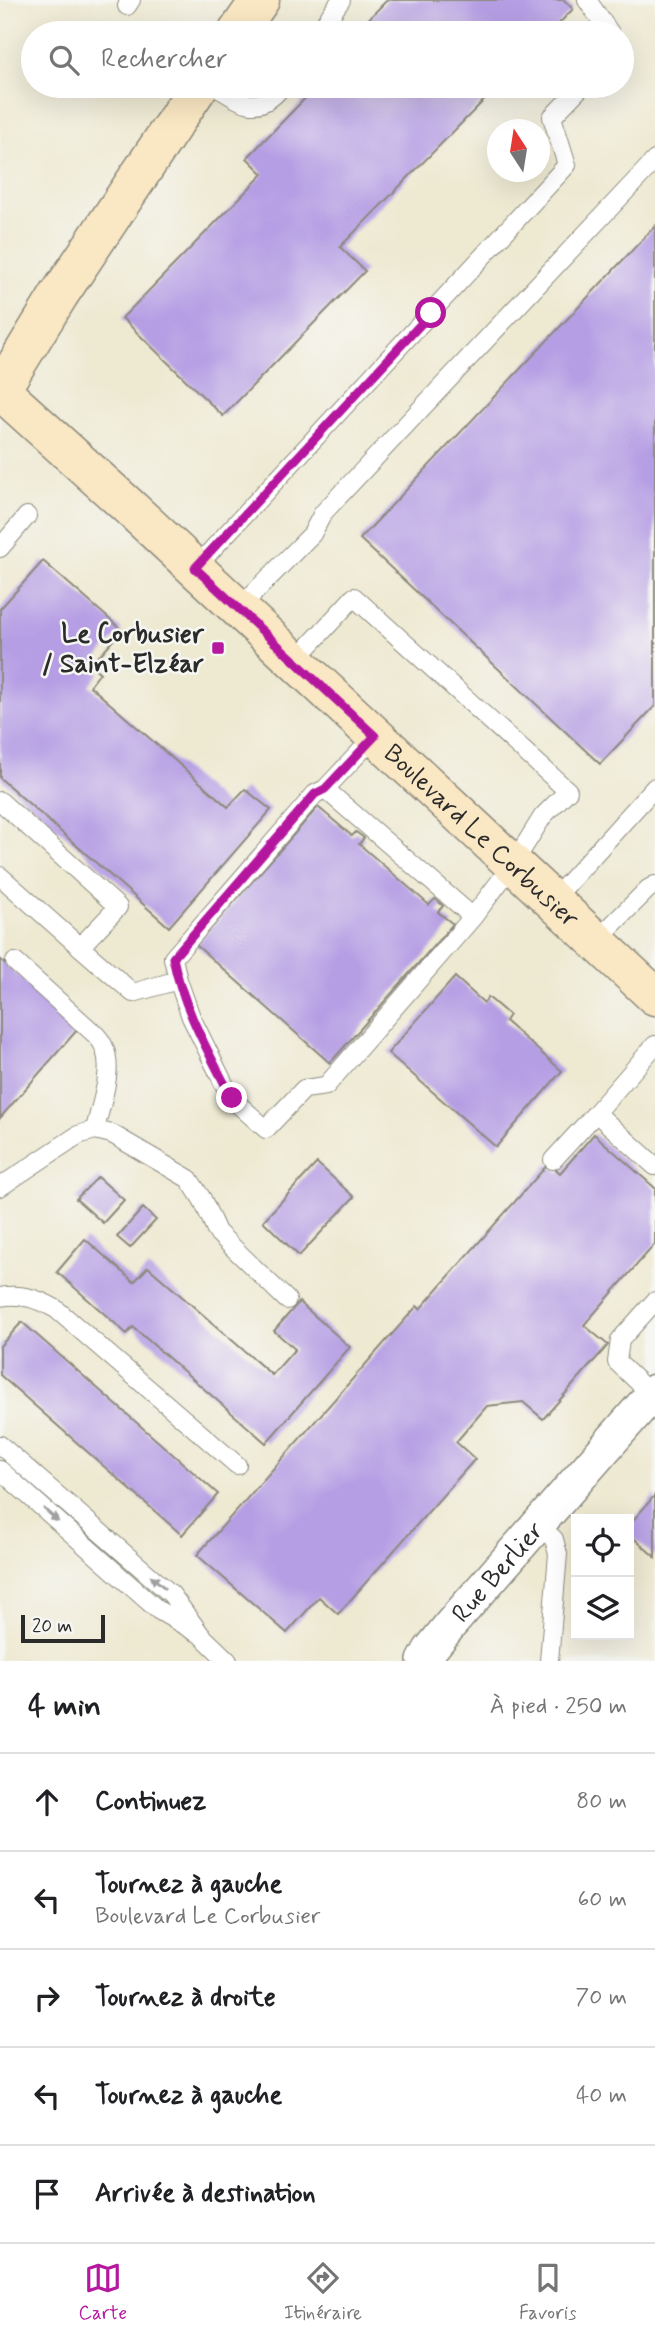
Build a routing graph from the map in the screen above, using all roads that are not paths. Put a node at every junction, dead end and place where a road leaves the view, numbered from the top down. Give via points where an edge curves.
1 (260, 0) edge
2 (341, 0) edge
3 (587, 0) edge
4 (245, 21) edge
5 (326, 21) edge
6 (602, 21) edge
7 (191, 98) edge
8 (235, 98) edge
9 (271, 98) edge
10 (570, 98) edge
11 (655, 160) edge
12 (0, 391) edge
13 (27, 516) dead end
14 (0, 548) edge
15 (195, 568) junction
16 (238, 609) junction
17 (295, 662) junction
18 (375, 736) junction
19 (655, 787) edge
20 (325, 789) junction
21 (0, 802) edge
22 (513, 864) junction
23 (0, 876) edge
24 (655, 886) edge
25 (552, 901) junction
26 (472, 916) junction
27 (596, 941) junction
28 (80, 947) junction
29 (15, 962) dead end
30 (178, 980) junction
31 (655, 996) edge
32 (655, 1045) edge
33 (596, 1113) junction
34 (95, 1130) junction
35 (553, 1160) dead end
36 (655, 1166) edge
37 (0, 1187) edge
38 (0, 1297) edge
39 (287, 1300) dead end
40 (655, 1301) edge
41 (654, 1393) edge
42 (0, 1445) edge
43 (237, 1465) dead end
44 (0, 1470) edge
45 (538, 1525) junction
46 (201, 1635) junction
47 (228, 1661) edge
48 (424, 1661) edge
49 (549, 1661) edge

1 - 4 street
2 - 5 lane
3 - 6 lane
7 - 12 street
8 - 9 lane via 256,105
10 - 15 lane via 552,117 567,165
11 - 16 lane
12 - 15 street, Boulevard Le Corbusier
13 - 14 lane
15 - 16 street, Boulevard Le Corbusier
16 - 17 street, Boulevard Le Corbusier
17 - 18 street, Boulevard Le Corbusier
17 - 22 lane via 354,597 568,791 543,816
18 - 20 lane
18 - 22 street, Boulevard Le Corbusier
19 - 25 lane
20 - 26 lane
20 - 30 lane via 315,794 173,958
21 - 28 lane via 118,907
22 - 25 street, Boulevard Le Corbusier
22 - 26 lane
23 - 28 lane
24 - 27 lane
25 - 27 street, Boulevard Le Corbusier
26 - 30 lane via 326,1086 303,1089 266,1129 232,1098 191,1017
27 - 31 street, Boulevard Le Corbusier
28 - 30 lane via 133,993
29 - 34 lane via 106,1047 107,1072
32 - 33 lane
33 - 35 lane
33 - 36 lane
34 - 37 lane via 78,1135
34 - 39 lane via 112,1134 189,1179 217,1233
38 - 43 lane via 27,1297 56,1309
40 - 41 lane via 620,1340 617,1362
41 - 45 street, Rue Berlier
46 -> 42 lane via 171,1594
44 -> 46 lane via 158,1610
45 - 48 street, Rue Berlier
45 - 49 lane via 554,1539 558,1555
46 - 47 lane

